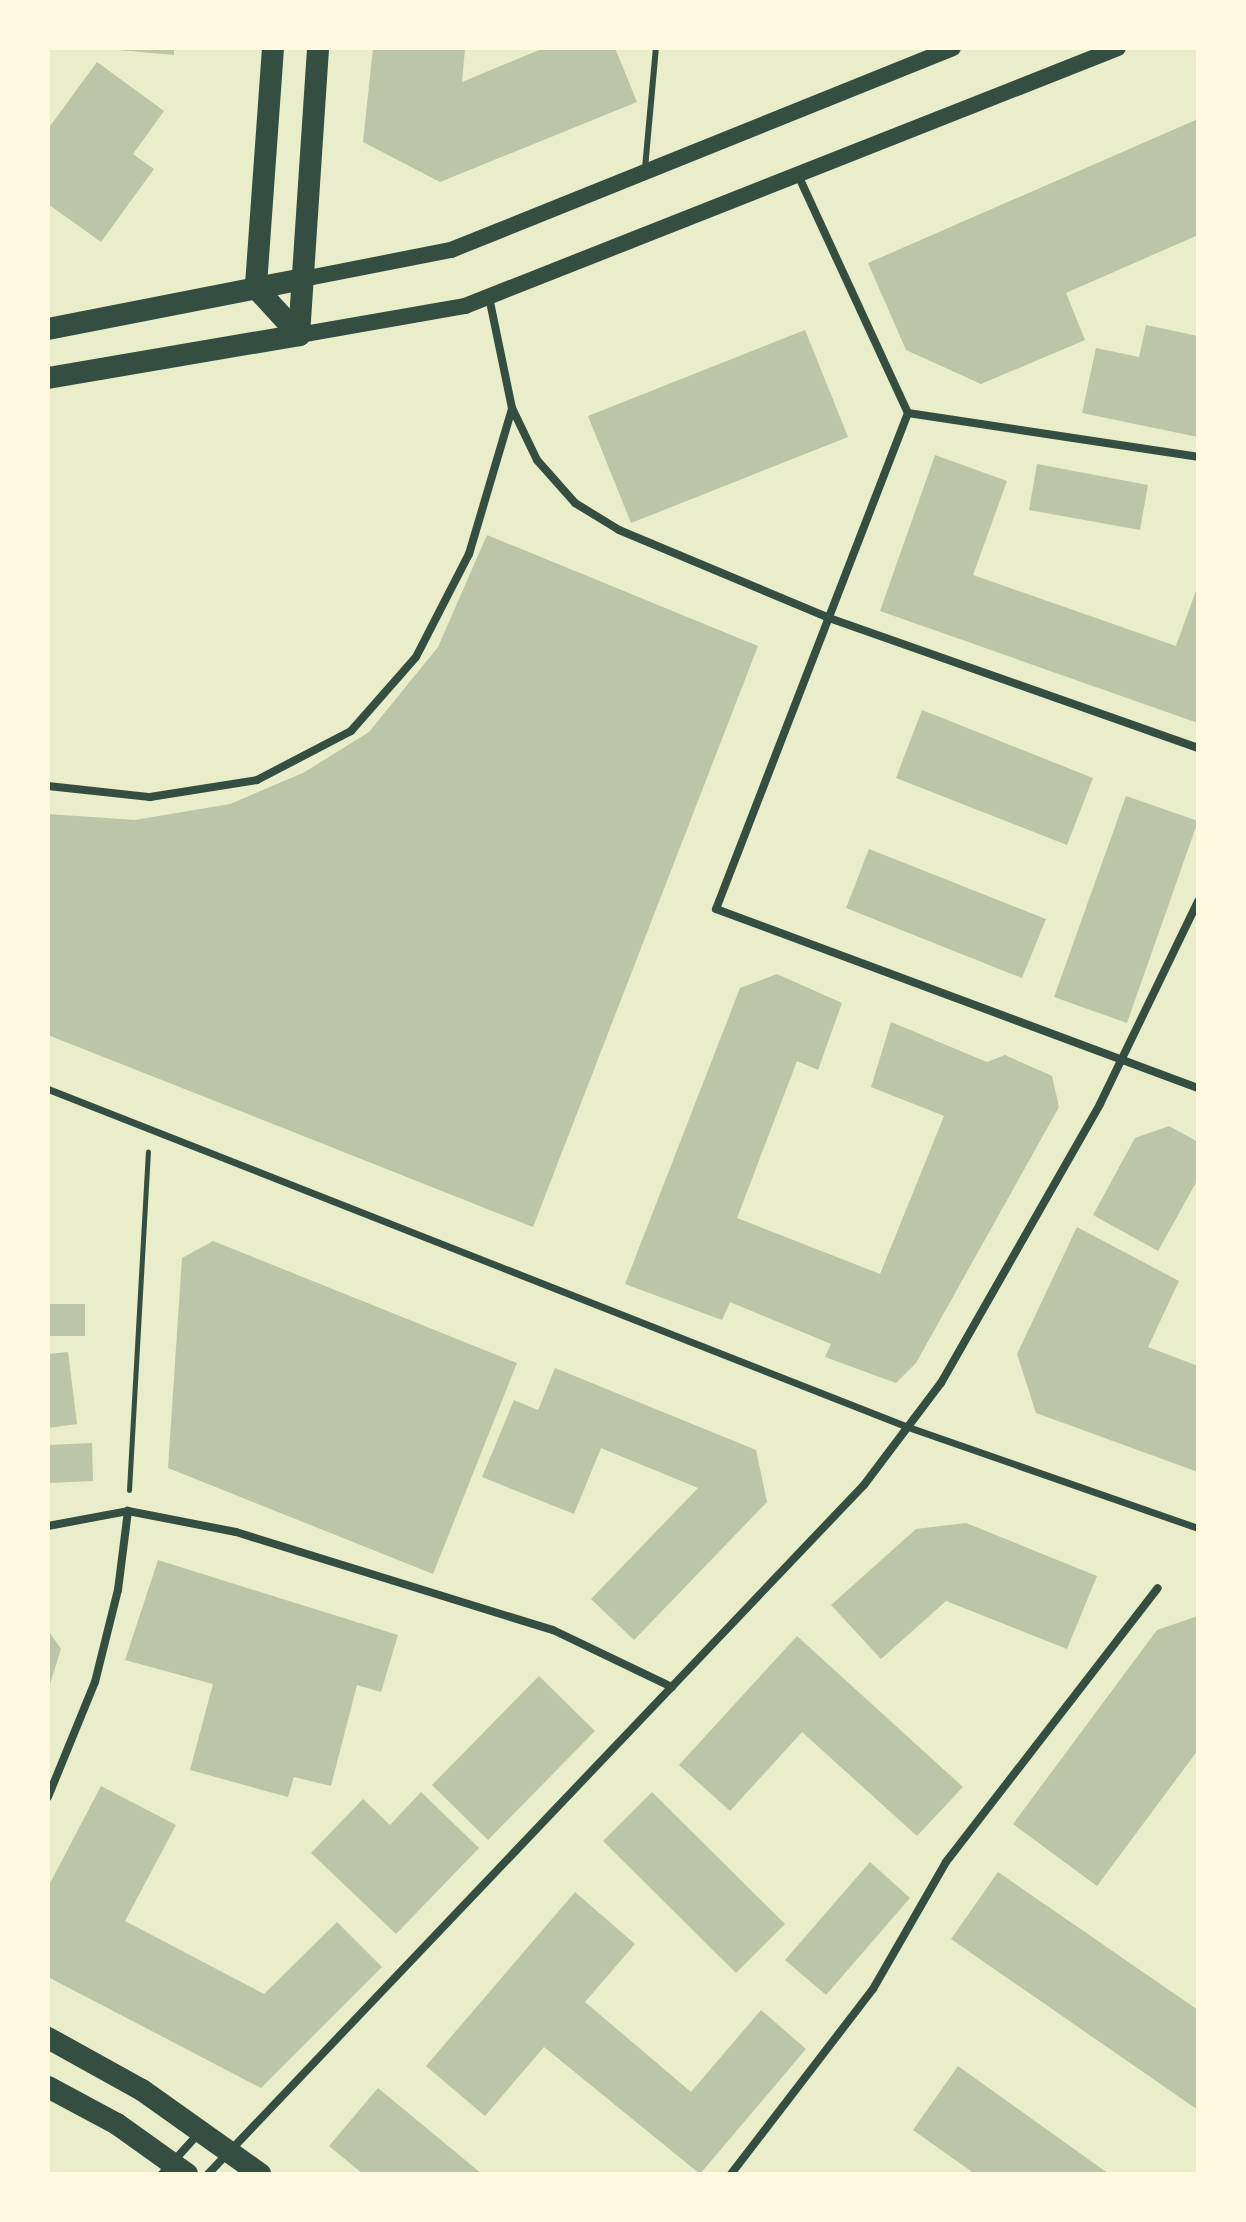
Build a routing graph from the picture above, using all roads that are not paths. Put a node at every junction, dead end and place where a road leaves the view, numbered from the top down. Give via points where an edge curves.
1 (273, 48) edge
2 (318, 48) edge
3 (656, 48) edge
4 (953, 48) edge
5 (1118, 48) edge
6 (644, 172) junction
7 (798, 175) junction
8 (303, 279) junction
9 (256, 288) junction
10 (489, 297) junction
11 (48, 329) edge
12 (299, 335) junction
13 (48, 378) edge
14 (512, 408) junction
15 (908, 413) junction
16 (1198, 457) edge
17 (829, 618) junction
18 (1198, 748) edge
19 (48, 786) edge
20 (1198, 901) edge
21 (1123, 1060) junction
22 (1198, 1088) edge
23 (48, 1089) edge
24 (908, 1427) junction
25 (128, 1511) junction
26 (48, 1526) edge
27 (1198, 1528) edge
28 (1158, 1588) dead end
29 (672, 1687) junction
30 (48, 1797) edge
31 (48, 2038) edge
32 (48, 2087) edge
33 (200, 2131) junction
34 (229, 2152) junction
35 (174, 2170) edge
36 (208, 2174) edge
37 (260, 2174) edge
38 (731, 2174) edge

1 - 9 highway
2 - 8 highway
3 - 6 lane
4 - 6 main road
5 - 7 main road
6 - 8 main road via 451,250
7 - 10 main road
7 - 15 street
8 - 9 highway
8 - 12 highway
9 - 11 highway
9 - 12 highway
10 - 12 main road via 465,306
10 - 14 street
12 - 13 highway
14 - 17 street via 537,460 575,503 619,530
14 - 19 street via 469,554 416,657 351,731 257,780 150,797
15 - 16 street
15 - 17 street
17 - 18 street
17 - 21 street via 716,909
20 - 21 street
21 - 22 street
21 - 24 street via 941,1383
23 - 24 street
24 - 27 street
24 - 29 street via 864,1485
25 - 26 street
25 - 29 street via 236,1532 553,1630
25 - 30 street via 118,1590 95,1682
28 - 38 street via 946,1862 873,1989
29 - 34 street
31 - 33 highway via 142,2090
32 - 35 highway via 117,2124
33 - 34 highway
33 - 35 street
34 - 36 street
34 - 37 highway

